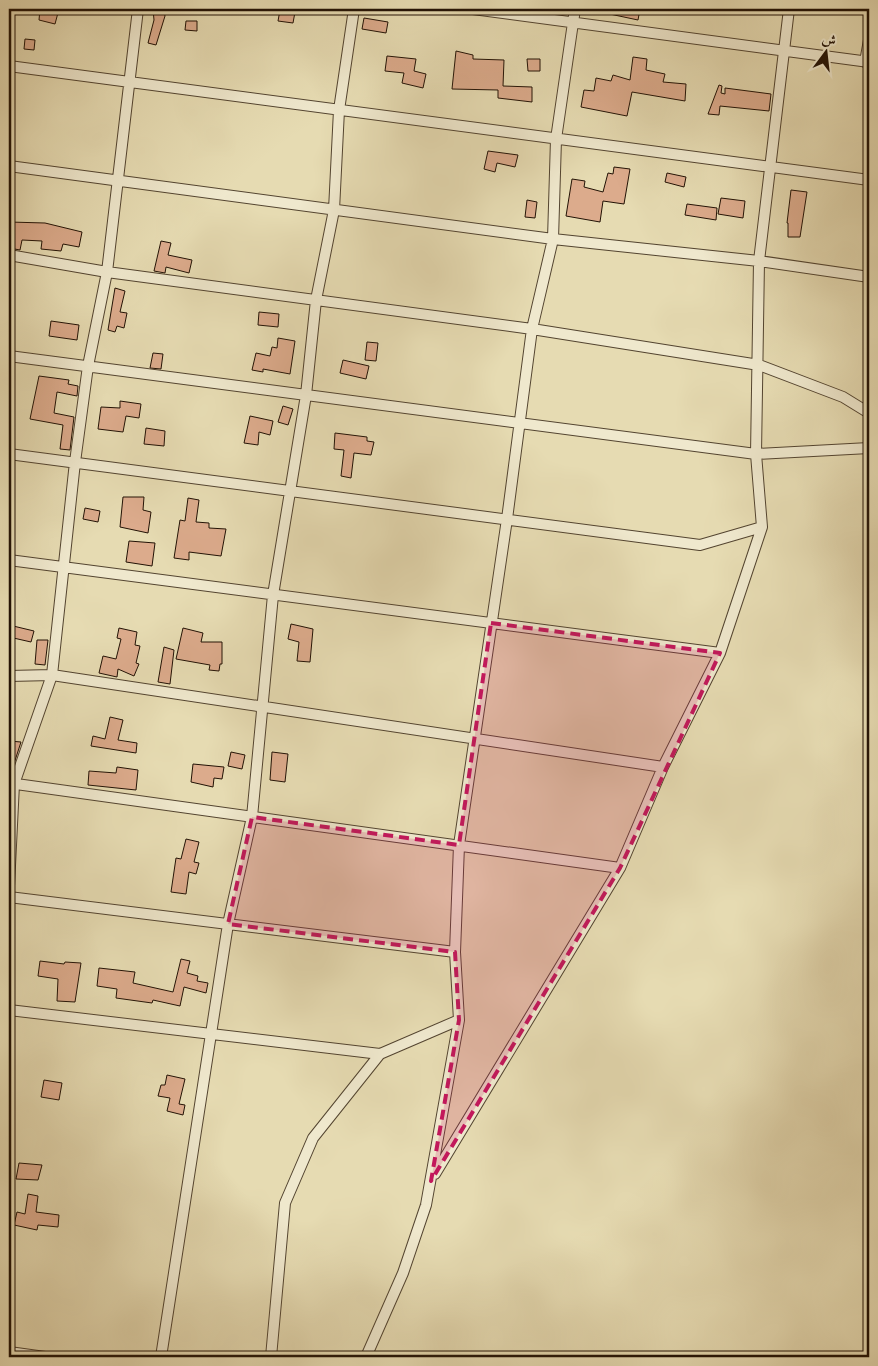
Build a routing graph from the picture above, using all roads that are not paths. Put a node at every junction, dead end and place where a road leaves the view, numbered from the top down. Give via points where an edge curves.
1 (138, 9) edge
2 (354, 9) edge
3 (473, 9) edge
4 (575, 9) edge
5 (789, 9) edge
6 (573, 22) junction
7 (869, 40) edge
8 (783, 50) junction
9 (867, 62) edge
10 (9, 66) edge
11 (128, 82) junction
12 (339, 110) junction
13 (556, 139) junction
14 (9, 166) edge
15 (770, 167) junction
16 (117, 180) junction
17 (869, 180) edge
18 (334, 210) junction
19 (553, 239) junction
20 (9, 256) edge
21 (759, 261) junction
22 (107, 272) junction
23 (869, 277) edge
24 (316, 300) junction
25 (532, 329) junction
26 (9, 356) edge
27 (88, 366) junction
28 (759, 366) junction
29 (306, 395) junction
30 (869, 413) edge
31 (518, 423) junction
32 (869, 448) edge
33 (9, 454) edge
34 (756, 454) junction
35 (75, 462) junction
36 (292, 491) junction
37 (507, 519) junction
38 (762, 527) junction
39 (9, 560) edge
40 (64, 567) junction
41 (274, 594) junction
42 (491, 623) junction
43 (720, 653) junction
44 (52, 675) junction
45 (9, 676) edge
46 (264, 707) junction
47 (474, 739) junction
48 (664, 767) junction
49 (11, 783) edge
50 (252, 817) junction
51 (459, 846) junction
52 (620, 868) junction
53 (9, 886) edge
54 (9, 897) edge
55 (228, 924) junction
56 (455, 952) junction
57 (9, 1010) edge
58 (459, 1020) junction
59 (211, 1033) junction
60 (380, 1054) junction
61 (431, 1181) junction
62 (9, 1352) edge
63 (45, 1357) edge
64 (161, 1357) edge
65 (271, 1357) edge
66 (366, 1357) edge

1 - 11 street
2 - 12 street
3 - 6 street
4 - 6 street
5 - 8 street
6 - 8 street
6 - 13 street
7 - 9 street
8 - 9 street
8 - 15 street
10 - 11 street
11 - 12 street
11 - 16 street
12 - 13 street
12 - 18 street
13 - 15 street
13 - 19 street
14 - 16 street
15 - 17 street
15 - 21 street
16 - 18 street
16 - 22 street
18 - 19 street
18 - 24 street
19 - 21 street
19 - 25 street
20 - 22 street
21 - 23 street
21 - 28 street
22 - 24 street
22 - 27 street
24 - 25 street
24 - 29 street
25 - 28 street
25 - 31 street
26 - 27 street
27 - 29 street
27 - 35 street
28 - 30 street via 843,397
28 - 34 street
29 - 31 street
29 - 36 street
31 - 34 street
31 - 37 street
32 - 34 street
33 - 35 street
34 - 38 street
35 - 36 street
35 - 40 street
36 - 37 street
36 - 41 street
37 - 38 street via 700,545
37 - 42 street
38 - 43 street
39 - 40 street
40 - 41 street
40 - 44 street
41 - 42 street
41 - 46 street
42 - 43 street
42 - 47 street
43 - 48 street
44 - 45 street
44 - 46 street
44 - 49 street
46 - 47 street
46 - 50 street
47 - 48 street
47 - 51 street
48 - 52 street
49 - 50 street
49 - 53 street
50 - 51 street
50 - 55 street
51 - 52 street
51 - 56 street
52 - 61 street
54 - 55 street
55 - 56 street
55 - 59 street
56 - 58 street
57 - 59 street
58 - 60 street
58 - 61 street
59 - 60 street
59 - 64 street
60 - 65 street via 313,1138 285,1203
61 - 66 street via 403,1273
62 - 63 street

